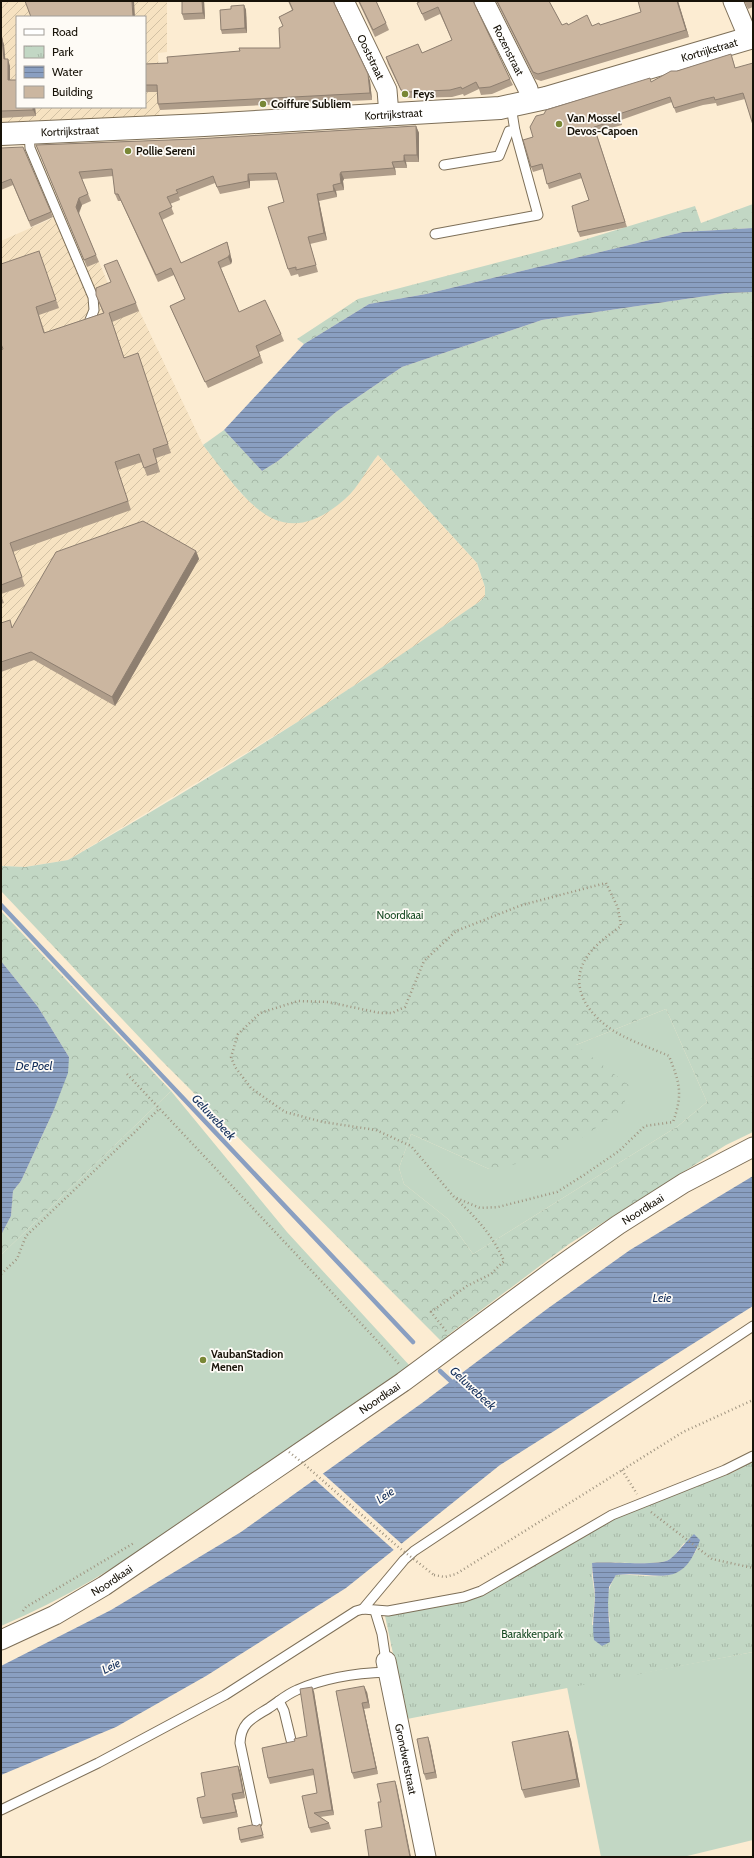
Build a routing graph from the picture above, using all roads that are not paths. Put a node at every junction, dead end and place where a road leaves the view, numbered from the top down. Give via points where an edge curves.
1 (344, 1) edge
2 (484, 1) edge
3 (733, 1) edge
4 (751, 38) edge
5 (521, 104) junction
6 (389, 115) junction
7 (515, 131) junction
8 (29, 133) junction
9 (1, 134) edge
10 (444, 165) dead end
11 (435, 234) dead end
12 (90, 320) edge
13 (753, 1147) edge
14 (753, 1326) edge
15 (753, 1456) edge
16 (363, 1609) junction
17 (375, 1611) junction
18 (1, 1640) edge
19 (387, 1666) junction
20 (279, 1701) junction
21 (291, 1740) edge
22 (1, 1810) edge
23 (257, 1823) dead end
24 (426, 1857) edge

1 - 6 street, Ooststraat via 386,90
2 - 5 street, Rozenstraat via 528,89
3 - 4 street
4 - 5 street, Kortrijkstraat
5 - 6 street, Kortrijkstraat via 500,108
5 - 7 lane
6 - 8 street, Kortrijkstraat
7 - 10 lane via 509,131 499,156
7 - 11 lane via 538,215
8 - 9 street, Kortrijkstraat
8 - 12 lane via 30,148 93,297 94,310
13 - 18 street, Noordkaai via 684,1183 618,1225 413,1374 104,1586 55,1615
14 - 16 lane via 414,1551
15 - 17 lane via 725,1470 612,1515 481,1591 464,1597 388,1611
16 - 17 lane
16 - 22 lane via 356,1611 225,1695 98,1764
17 - 19 lane
19 - 20 lane via 310,1685
19 - 24 street, Grondwetstraat
20 - 21 lane
20 - 23 lane via 247,1722 240,1734

